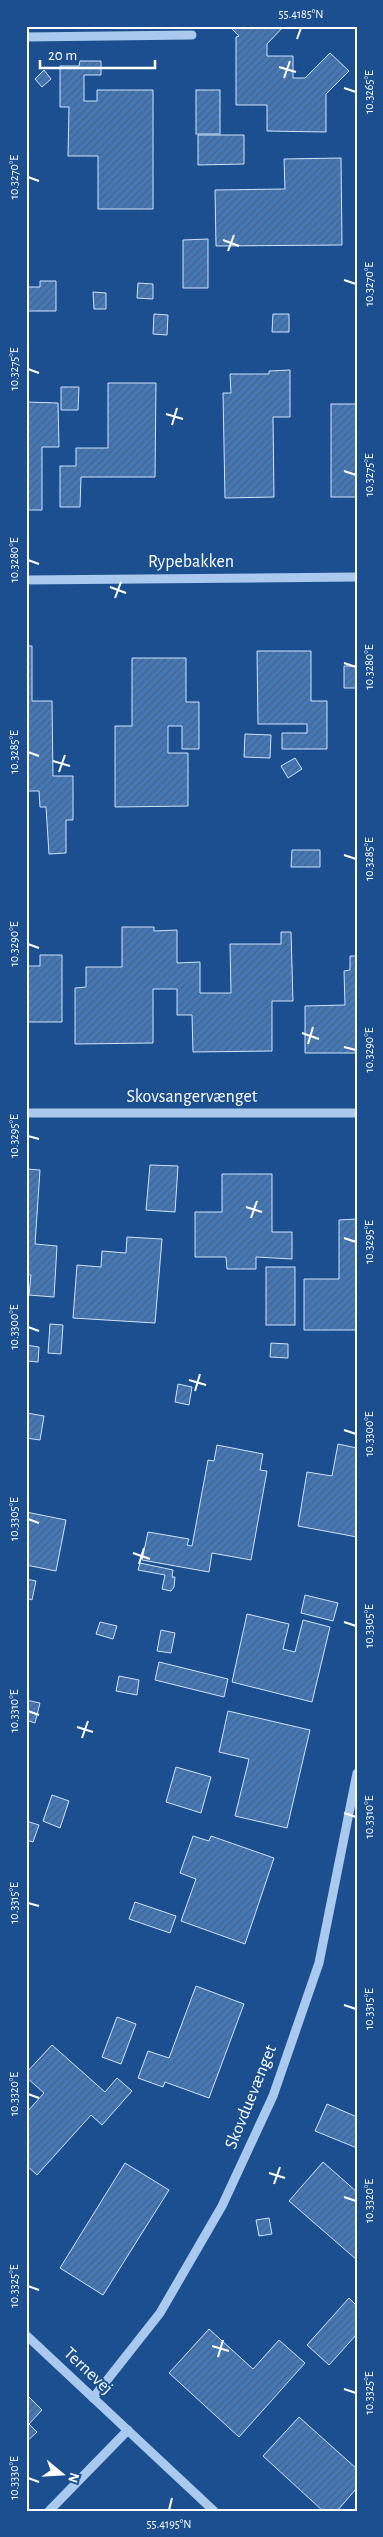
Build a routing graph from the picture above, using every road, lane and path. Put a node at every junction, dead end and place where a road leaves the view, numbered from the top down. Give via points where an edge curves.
1 (192, 35) dead end
2 (26, 37) edge
3 (357, 577) edge
4 (26, 580) edge
5 (26, 1113) edge
6 (357, 1113) edge
7 (357, 1773) edge
8 (26, 2335) edge
9 (93, 2398) junction
10 (128, 2430) junction
11 (49, 2511) edge
12 (214, 2511) edge

1 - 2 street
3 - 4 street, Rypebakken
5 - 6 street, Skovsangervænget
7 - 9 street, Skovduevænget via 319,1963 273,2096 222,2206 160,2313
8 - 9 street, Ternevej
9 - 10 street, Ternevej
10 - 11 street
10 - 12 street, Ternevej

